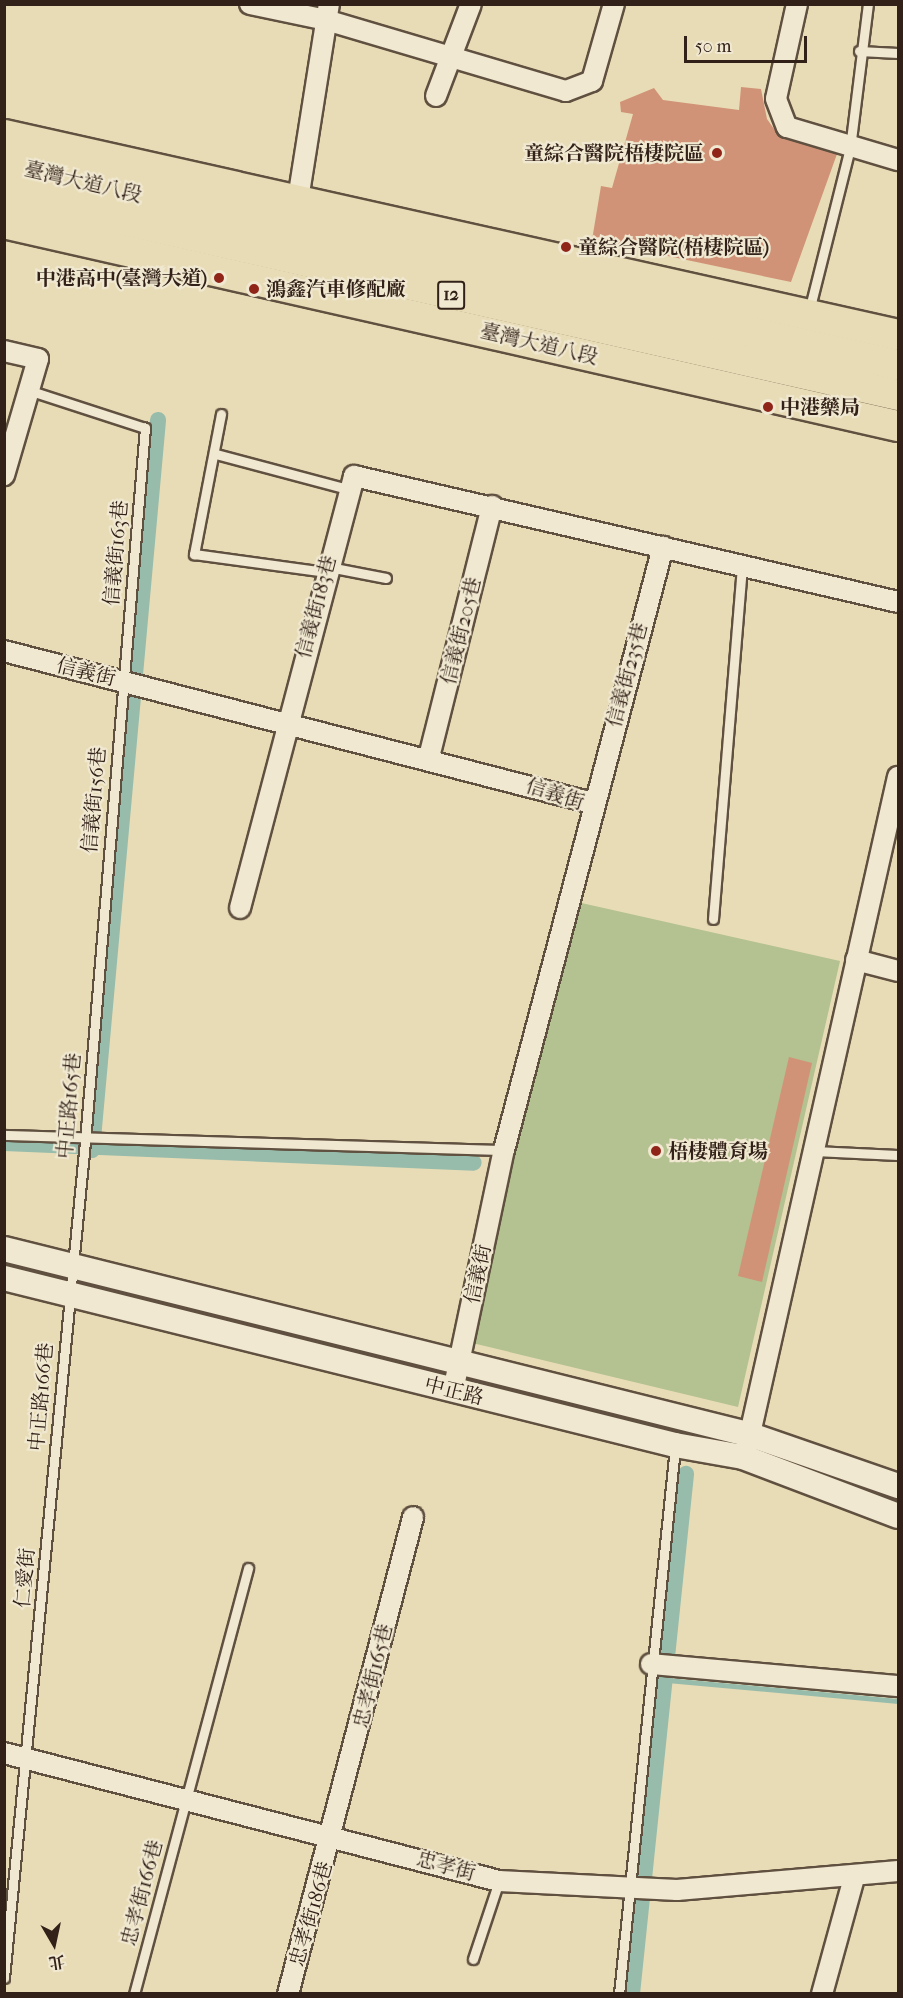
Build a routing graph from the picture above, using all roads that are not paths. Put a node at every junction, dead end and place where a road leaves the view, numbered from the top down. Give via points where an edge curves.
1 (250, 4) edge
2 (471, 4) edge
3 (615, 4) edge
4 (796, 4) edge
5 (867, 4) edge
6 (327, 12) edge
7 (858, 51) junction
8 (898, 53) edge
9 (450, 57) junction
10 (436, 96) dead end
11 (4, 135) edge
12 (850, 148) junction
13 (898, 160) edge
14 (4, 164) edge
15 (4, 193) edge
16 (4, 223) edge
17 (290, 244) junction
18 (898, 335) edge
19 (4, 351) edge
20 (796, 357) junction
21 (898, 365) edge
22 (27, 389) junction
23 (898, 395) edge
24 (220, 414) dead end
25 (898, 426) edge
26 (216, 454) junction
27 (4, 475) edge
28 (348, 489) junction
29 (492, 506) junction
30 (663, 547) junction
31 (742, 565) junction
32 (326, 569) junction
33 (386, 578) dead end
34 (898, 602) edge
35 (4, 651) edge
36 (123, 682) junction
37 (284, 725) junction
38 (429, 757) junction
39 (898, 777) edge
40 (592, 803) junction
41 (240, 908) dead end
42 (713, 919) dead end
43 (101, 921) joint
44 (856, 960) junction
45 (898, 971) edge
46 (4, 1135) edge
47 (85, 1141) junction
48 (504, 1150) junction
49 (814, 1151) junction
50 (898, 1155) edge
51 (4, 1249) edge
52 (71, 1266) junction
53 (4, 1278) edge
54 (68, 1294) junction
55 (459, 1365) junction
56 (453, 1391) junction
57 (751, 1435) junction
58 (675, 1445) junction
59 (743, 1457) junction
60 (898, 1486) edge
61 (49, 1503) joint
62 (898, 1516) edge
63 (413, 1517) dead end
64 (248, 1568) dead end
65 (651, 1664) junction
66 (898, 1686) edge
67 (4, 1753) edge
68 (29, 1757) junction
69 (185, 1801) junction
70 (333, 1835) junction
71 (898, 1870) edge
72 (854, 1878) junction
73 (499, 1881) junction
74 (628, 1887) junction
75 (473, 1959) dead end
76 (5, 1965) edge
77 (4, 1978) edge
78 (134, 1994) edge
79 (288, 1994) edge
80 (619, 1994) edge
81 (822, 1994) edge

1 - 6 street
2 - 9 street
3 - 9 street via 592,81 566,91
4 - 12 street via 776,99 787,127
5 - 7 lane
6 - 9 street
6 - 17 street
7 - 8 lane
7 - 12 lane
9 - 10 street
11 - 17 main road, 臺灣大道八段 / 12
12 - 13 street
12 - 20 lane
14 - 17 main road, 臺灣大道八段 / 12
15 - 17 main road, 臺灣大道八段 / 12
16 - 17 main road, 臺灣大道八段 / 12
17 - 20 main road, 臺灣大道八段 / 12
17 - 20 main road, 臺灣大道八段 / 12
18 - 20 main road, 臺灣大道八段 / 12
19 - 22 street via 38,358
20 - 21 main road, 臺灣大道八段 / 12
20 - 23 main road, 臺灣大道八段 / 12
20 - 25 main road, 臺灣大道八段 / 12
22 - 27 street
22 - 36 lane, 信義街163巷 via 146,428
24 - 26 lane
26 - 28 lane
26 - 32 lane via 194,554
28 - 29 street via 354,476
28 - 32 street, 信義街183巷
29 - 30 street
29 - 38 street, 信義街205巷
30 - 31 street
30 - 40 street, 信義街235巷
31 - 34 street
31 - 42 lane
32 - 33 lane
32 - 37 street, 信義街183巷
35 - 36 street, 信義街
36 - 37 street, 信義街
36 - 43 lane, 信義街156巷
37 - 38 street, 信義街
37 - 41 street, 信義街183巷
38 - 40 street, 信義街
39 - 44 street
40 - 48 street, 信義街
43 - 47 lane, 中正路165巷
44 - 45 street
44 - 49 street
46 - 47 lane
47 - 48 lane
47 - 52 lane, 中正路165巷
48 - 55 street, 信義街
49 - 50 lane
49 - 57 street
51 - 52 street, 中正路
52 - 54 lane, 中正路165巷
52 - 55 street, 中正路
53 - 54 street, 中正路
54 - 56 street, 中正路
54 - 61 lane, 中正路166巷
55 - 56 street, 信義街
55 - 57 street, 中正路
56 - 58 street, 中正路
57 - 59 street
57 - 60 street, 中正路
58 - 59 street, 中正路
58 - 65 lane
59 - 62 street, 中正路
61 - 68 lane, 仁愛街
63 - 70 street, 忠孝街165巷
64 - 69 lane, 忠孝街166巷
65 - 66 street
65 - 74 lane
67 - 68 street, 忠孝街
68 - 69 street, 忠孝街
68 - 76 lane, 仁愛街
69 - 70 street, 忠孝街
69 - 78 lane, 忠孝街166巷
70 - 73 street, 忠孝街
70 - 79 street, 忠孝街186巷
71 - 72 street, 忠孝街
72 - 74 street, 忠孝街 via 677,1890
72 - 81 street
73 - 74 street, 忠孝街
73 - 75 lane
74 - 80 lane
76 - 77 lane, 仁愛街

